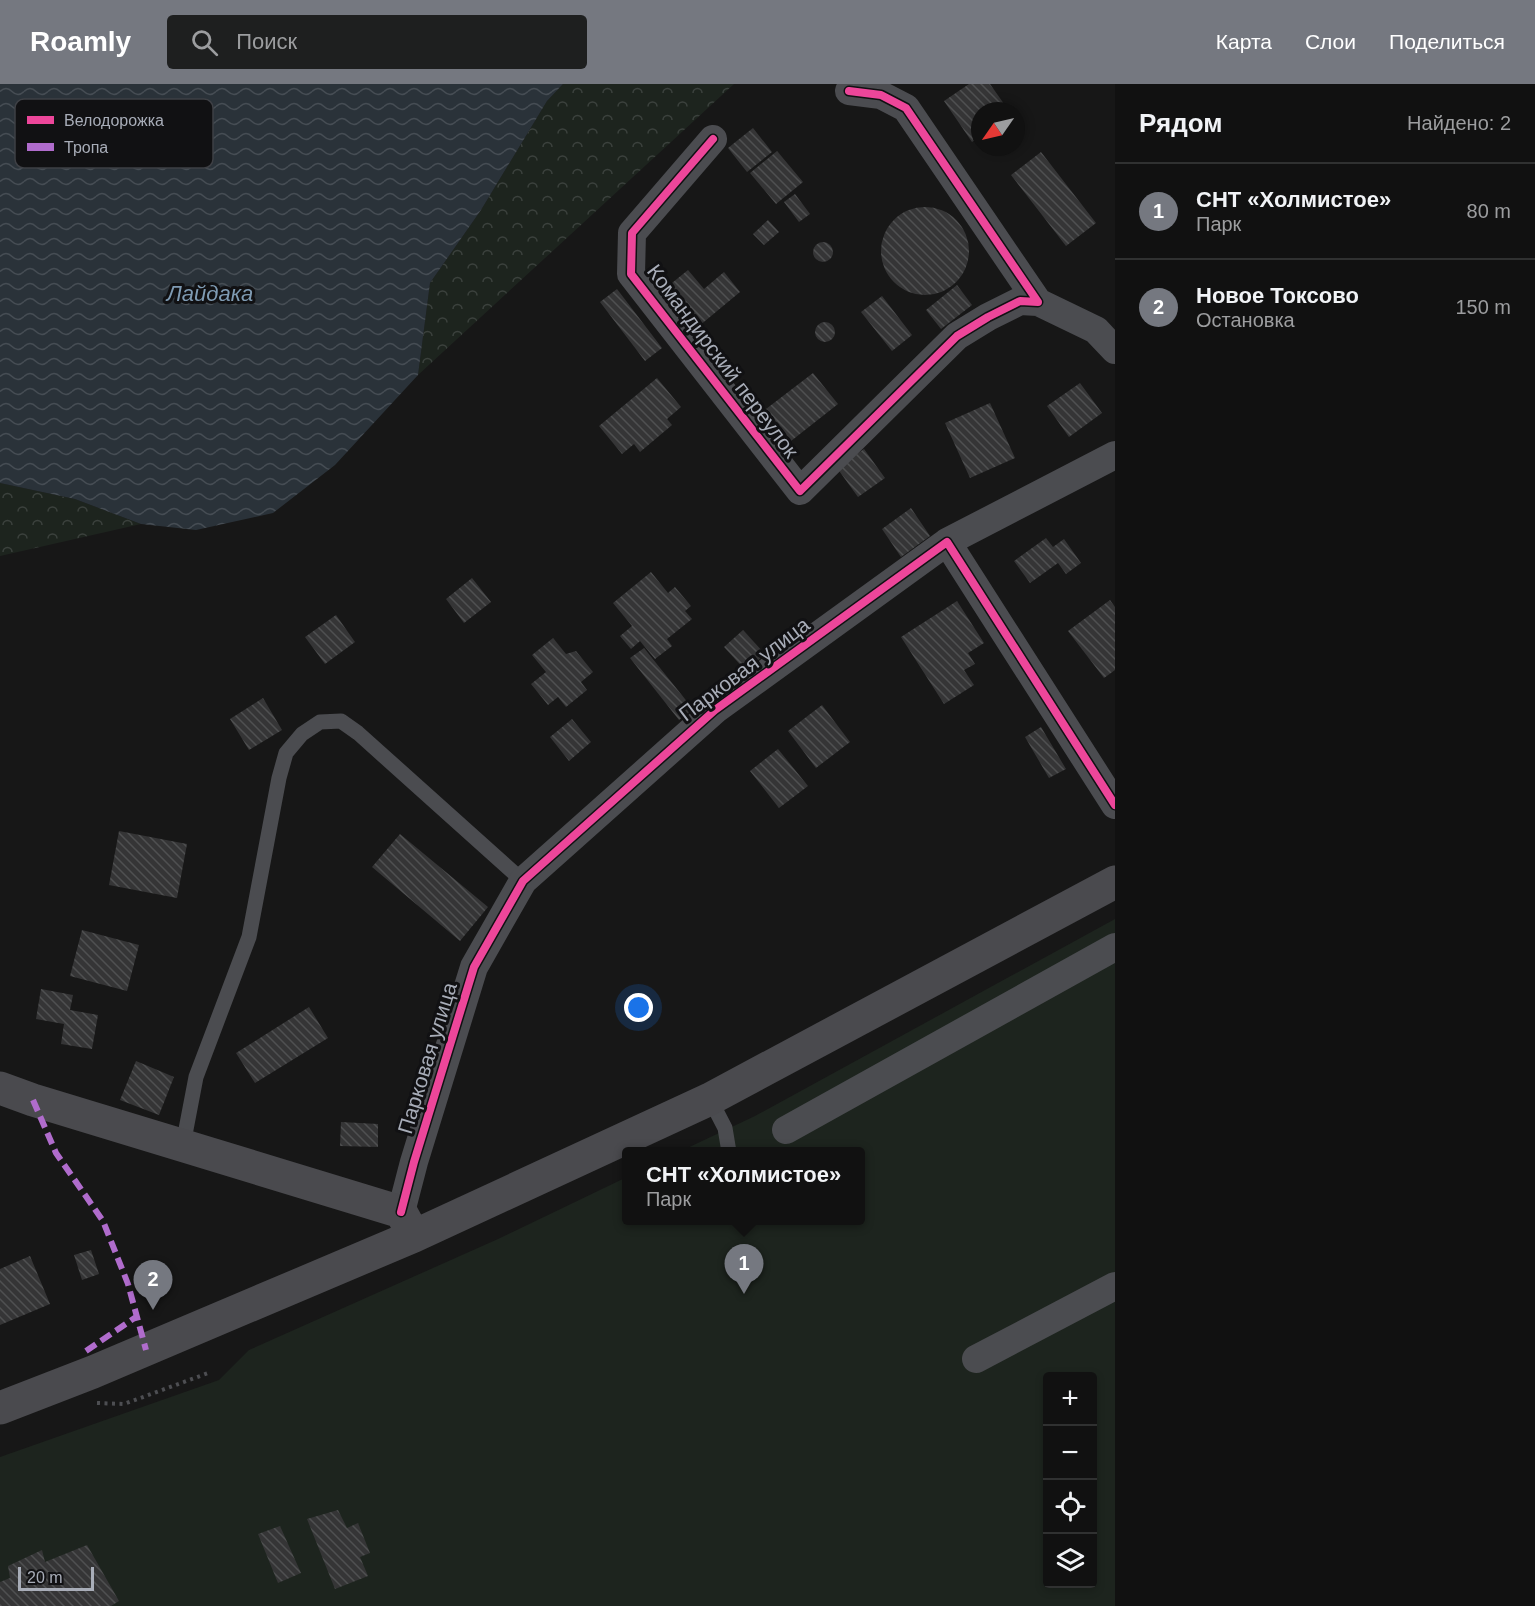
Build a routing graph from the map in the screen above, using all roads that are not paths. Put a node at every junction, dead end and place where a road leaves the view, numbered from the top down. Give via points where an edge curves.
1 (849, 91) dead end
2 (713, 139) dead end
3 (1038, 302) junction
4 (1115, 350) edge
5 (1115, 455) edge
6 (946, 542) junction
7 (1115, 805) edge
8 (523, 881) junction
9 (1115, 882) edge
10 (1115, 948) edge
11 (0, 1088) edge
12 (710, 1099) junction
13 (786, 1130) dead end
14 (183, 1146) junction
15 (728, 1147) edge
16 (407, 1224) junction
17 (1115, 1286) edge
18 (976, 1359) dead end
19 (0, 1408) edge

1 - 3 street via 881,95 906,108
2 - 3 street, Командирский переулок via 632,233 631,274 800,491 957,336 1020,301
3 - 4 street via 1096,330
5 - 6 street, Парковая улица
6 - 7 street
6 - 8 street, Парковая улица via 715,710
8 - 14 lane via 341,721 320,722 302,734 286,753 281,770 249,937 196,1077
8 - 16 street, Парковая улица via 474,967 414,1162
9 - 12 main road
10 - 13 street
11 - 14 main road
12 - 15 lane via 725,1128
12 - 16 main road
14 - 16 main road
16 - 19 main road via 93,1372
17 - 18 street

